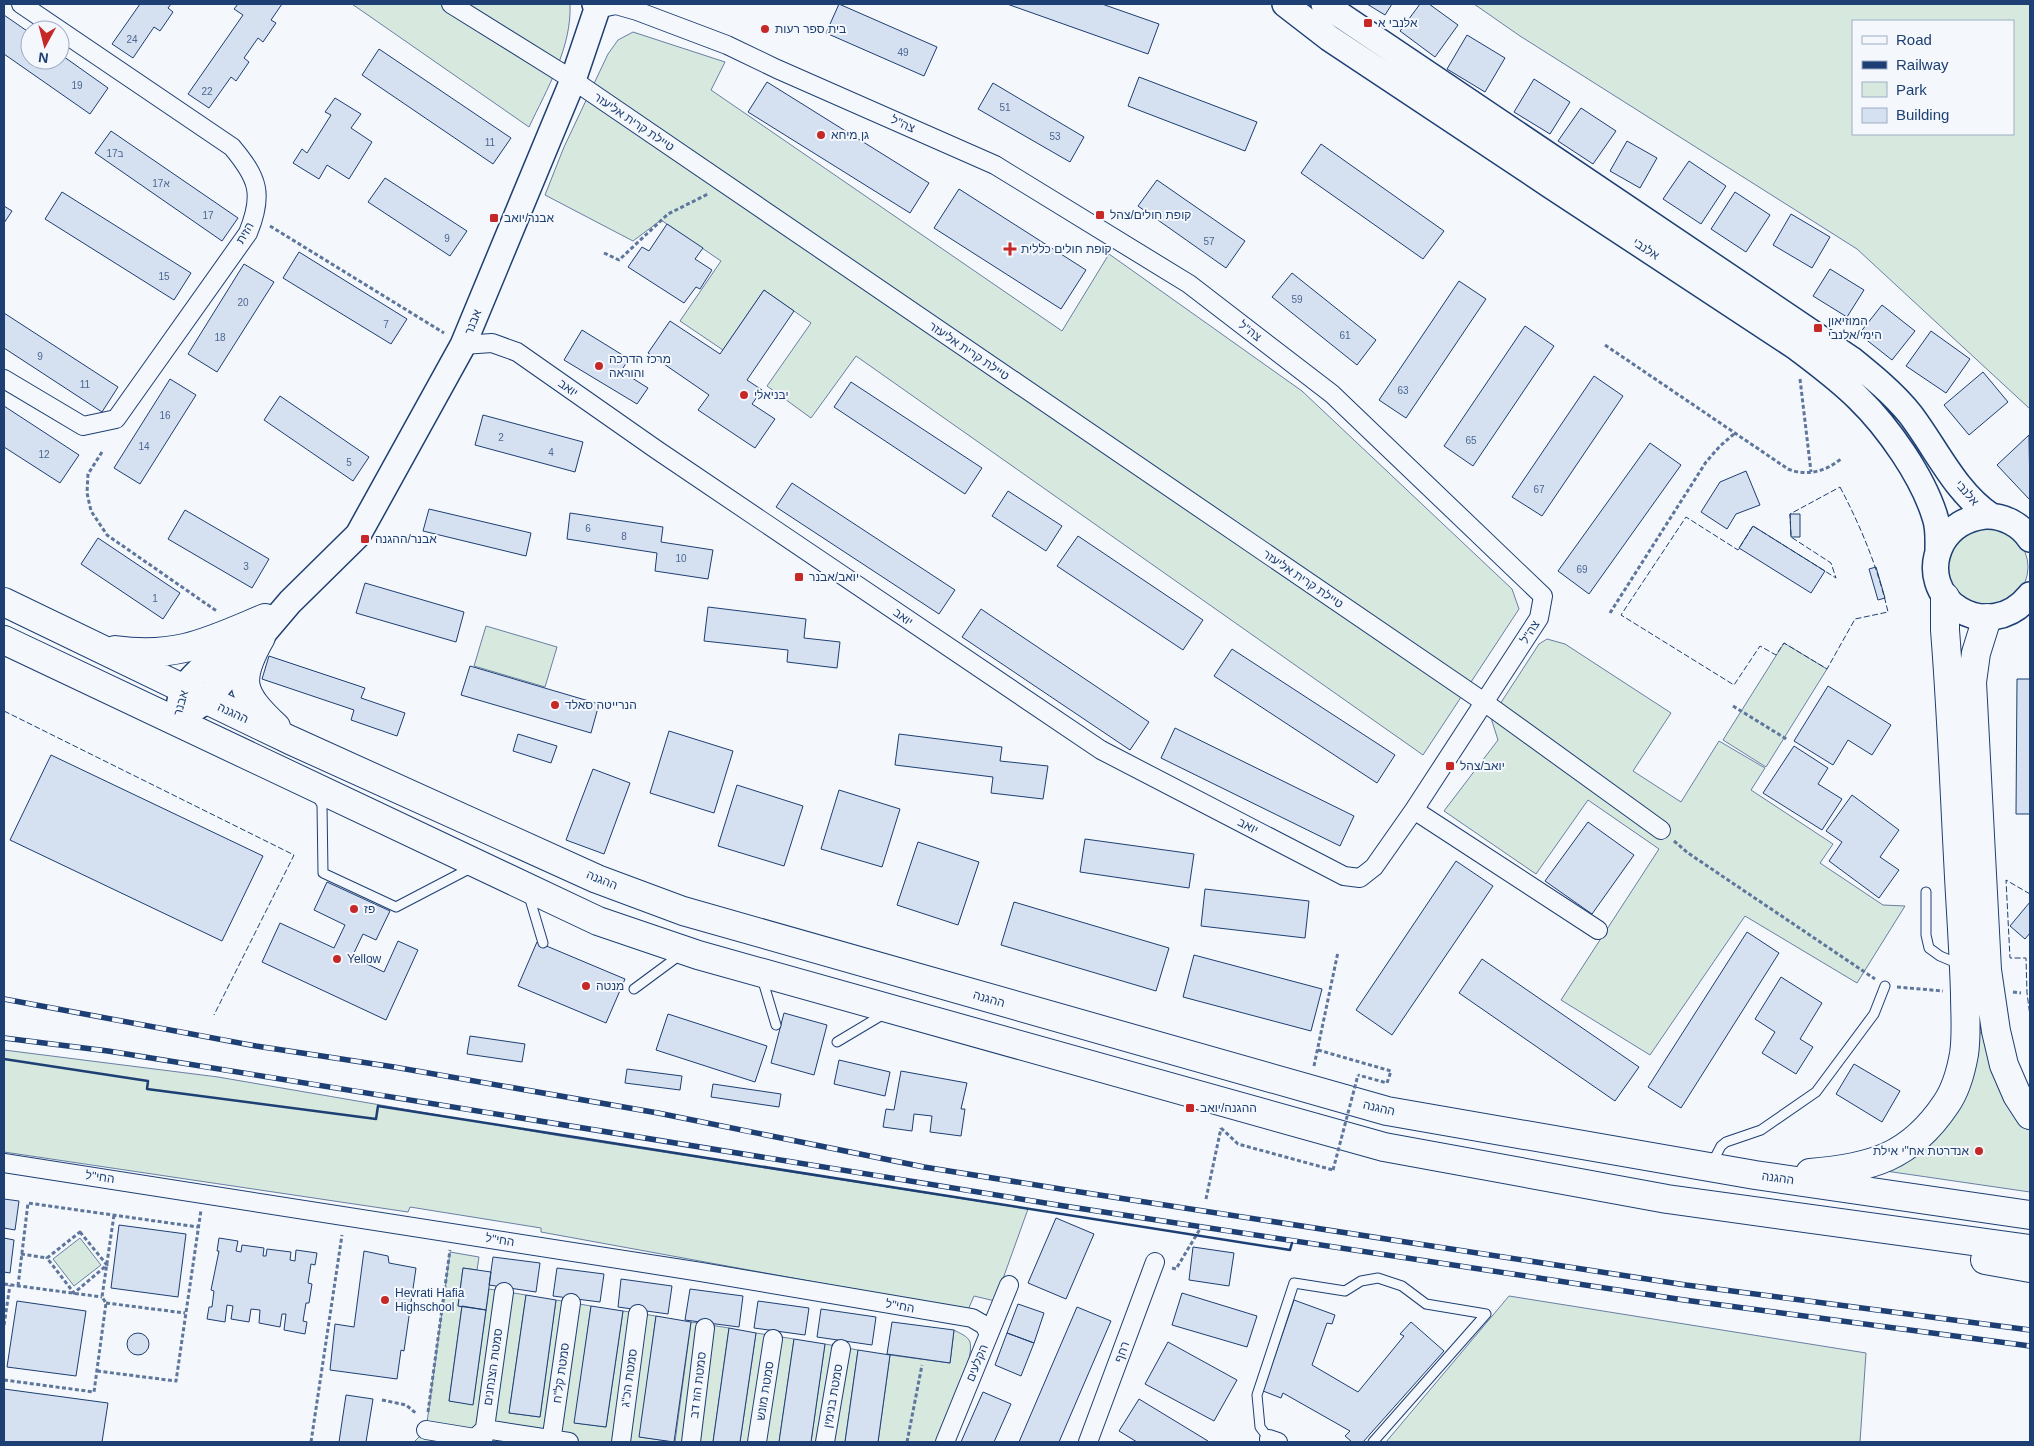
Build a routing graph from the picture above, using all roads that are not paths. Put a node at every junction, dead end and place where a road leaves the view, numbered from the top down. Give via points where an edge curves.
1 (21, 4) edge
2 (451, 4) edge
3 (1285, 4) edge
4 (1324, 4) edge
5 (596, 7) edge
6 (573, 80) junction
7 (463, 345) junction
8 (4, 378) edge
9 (1991, 516) junction
10 (2030, 540) edge
11 (1938, 551) junction
12 (2030, 595) edge
13 (1945, 597) junction
14 (4, 602) edge
15 (2009, 616) edge
16 (263, 628) junction
17 (4, 640) edge
18 (86, 643) junction
19 (194, 695) junction
20 (1484, 702) junction
21 (175, 721) junction
22 (290, 740) junction
23 (308, 784) junction
24 (1414, 810) junction
25 (1661, 830) dead end
26 (484, 867) junction
27 (1354, 878) joint
28 (525, 886) junction
29 (1926, 892) dead end
30 (1598, 930) dead end
31 (543, 942) dead end
32 (688, 952) junction
33 (1964, 965) junction
34 (761, 973) junction
35 (1885, 986) road end
36 (634, 989) dead end
37 (892, 1009) junction
38 (776, 1025) dead end
39 (837, 1042) dead end
40 (2030, 1115) edge
41 (4, 1163) edge
42 (1711, 1167) junction
43 (1755, 1175) junction
44 (1668, 1199) junction
45 (2030, 1214) edge
46 (2030, 1249) edge
47 (1156, 1262) road end
48 (2030, 1268) edge
49 (1009, 1284) dead end
50 (504, 1292) dead end
51 (571, 1303) dead end
52 (638, 1314) dead end
53 (705, 1328) dead end
54 (989, 1334) junction
55 (773, 1339) dead end
56 (841, 1349) dead end
57 (426, 1430) road end
58 (480, 1438) edge
59 (557, 1441) edge
60 (1274, 1441) edge
61 (621, 1442) edge
62 (690, 1442) edge
63 (756, 1442) edge
64 (825, 1442) edge
65 (944, 1442) edge
66 (1088, 1442) edge
67 (1373, 1442) edge

1 - 8 street, הזית via 232,147 255,179 257,195 255,216 248,232 116,419 83,426
2 - 6 street, טיילת קרית אליעזר
3 - 11 street, אלנבי via 1346,49 1796,347 1858,398 1891,435 1916,475 1935,516
4 - 9 street, אלנבי via 1851,359 1909,414 1965,493
5 - 6 street, אבנר
5 - 20 street, צה"ל via 616,5 727,44 995,165 1188,284 1332,394 1543,596 1539,618
6 - 7 street, אבנר
6 - 20 street, טיילת קרית אליעזר
7 - 16 street, אבנר via 358,535
7 - 27 street, יואב via 492,343 517,352 1101,750 1344,876
9 - 10 street via 2019,526
9 - 11 street via 1974,517 1959,524 1946,536
11 - 13 street, אלנבי via 1938,582
12 - 15 street
13 - 15 street via 1954,606 1975,616
13 - 33 highway
14 - 18 highway, ההגנה
15 - 40 highway via 1976,653 1972,682 1987,970 2004,1065
16 - 18 highway via 169,652 131,652
16 - 19 street, אבנר
16 - 22 highway via 250,658 245,684 252,702
17 - 21 highway
18 - 19 highway, ההגנה
19 - 21 street, אבנר
19 - 22 highway, ההגנה
20 - 24 street, צה"ל
20 - 25 street, טיילת קרית אליעזר
21 - 23 highway
22 - 42 highway, ההגנה via 597,879 683,911 1386,1111
23 - 26 highway
23 - 26 lane via 322,805 323,873 396,907 465,871
24 - 27 street, צה"ל via 1374,867
24 - 30 street
26 - 28 highway
28 - 31 lane
28 - 32 highway via 598,921
29 - 33 lane via 1929,948
32 - 34 highway
32 - 36 lane via 674,958
33 - 43 highway via 1964,1056 1946,1104 1924,1130 1909,1145 1870,1165 1819,1172
34 - 37 highway
34 - 38 lane
35 - 42 lane via 1874,1014 1816,1092 1761,1130 1726,1142
37 - 39 lane
37 - 44 highway via 1384,1147
41 - 54 street, החי"ל via 203,1192 972,1318 984,1325
42 - 43 highway, ההגנה
43 - 45 highway, ההגנה
44 - 46 highway
44 - 48 highway
47 - 66 street, רחף
49 - 54 street, הקלעים
50 - 58 street, סמטת הצנחנים
51 - 59 street, סמטת קל"ח
52 - 61 street, סמטת הכ"ג
53 - 62 street, סמטת הוז דב
54 - 65 street, הקלעים
55 - 63 street, סמטת מונש
56 - 64 street, סמטת בנימין
57 - 58 street
58 - 59 street
60 - 67 lane via 1260,1427 1257,1396 1294,1283 1345,1291 1361,1281 1378,1278 1402,1286 1426,1304 1486,1314

